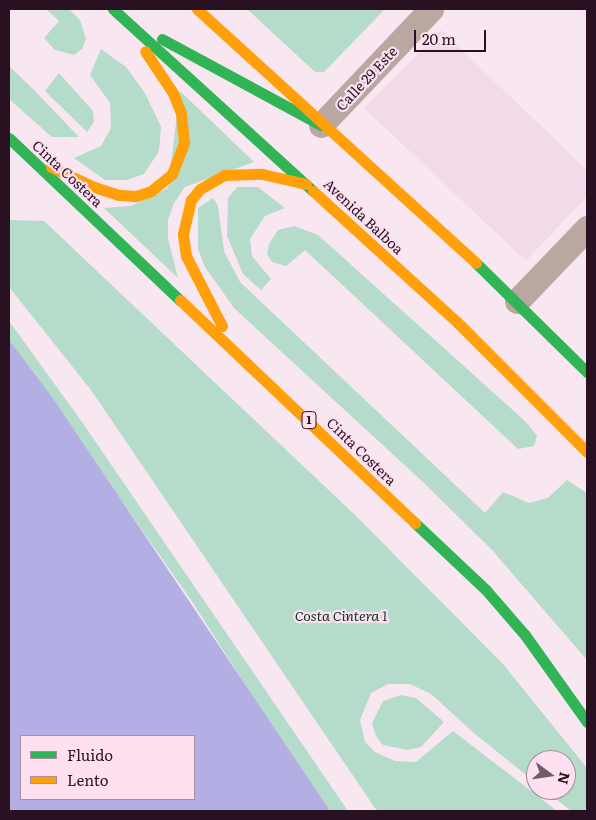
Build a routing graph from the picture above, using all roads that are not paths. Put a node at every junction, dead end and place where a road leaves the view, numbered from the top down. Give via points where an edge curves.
1 (113, 9) edge
2 (197, 9) edge
3 (431, 9) edge
4 (125, 19) junction
5 (321, 125) junction
6 (9, 138) edge
7 (25, 154) junction
8 (307, 184) junction
9 (587, 228) edge
10 (517, 301) junction
11 (240, 354) junction
12 (587, 372) edge
13 (587, 452) edge
14 (587, 722) edge

1 - 4 main road, Avenida Balboa
2 - 5 main road
3 - 5 street, Calle 29 Este
4 - 5 main road
4 - 7 main road via 173,93 181,113 184,142 172,174 151,191 136,196 119,195 68,176
4 - 8 main road, Avenida Balboa
5 - 10 main road
6 - 7 main road, Cinta Costera / 1
7 - 11 main road, Cinta Costera / 1
8 - 11 main road via 262,174 224,175 200,189 185,215 186,256 210,308
8 - 13 main road, Avenida Balboa via 457,322
9 - 10 street
10 - 12 main road
11 - 14 main road, Cinta Costera / 1 via 486,590 525,635

